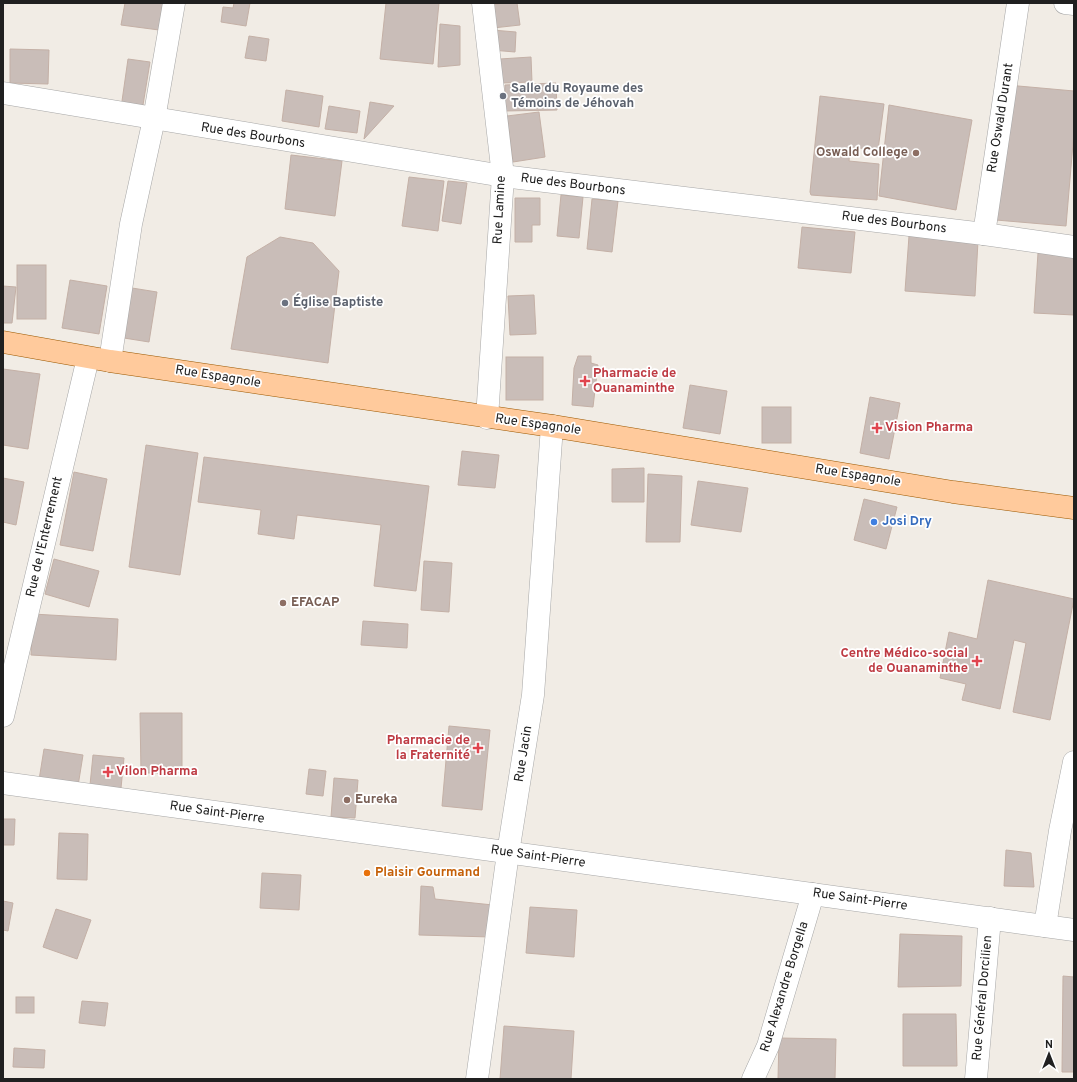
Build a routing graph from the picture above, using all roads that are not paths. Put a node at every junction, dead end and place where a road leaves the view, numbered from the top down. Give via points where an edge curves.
1 (174, 3) edge
2 (483, 3) edge
3 (1018, 3) edge
4 (1064, 3) edge
5 (1074, 4) edge
6 (3, 93) edge
7 (154, 120) junction
8 (503, 176) junction
9 (984, 234) junction
10 (1074, 247) edge
11 (3, 342) edge
12 (88, 358) junction
13 (110, 361) junction
14 (487, 418) junction
15 (552, 426) junction
16 (1074, 508) edge
17 (3, 716) edge
18 (1074, 762) edge
19 (3, 783) edge
20 (508, 853) junction
21 (813, 894) junction
22 (990, 918) junction
23 (1045, 926) junction
24 (1074, 930) edge
25 (477, 1079) edge
26 (753, 1079) edge
27 (976, 1079) edge

1 - 7 street
2 - 8 street, Rue Lamine
3 - 9 street, Rue Oswald Durant
4 - 5 street
6 - 7 street, Rue des Bourbons
7 - 8 street, Rue des Bourbons
7 - 13 street via 131,224
8 - 9 street, Rue des Bourbons
8 - 14 street, Rue Lamine
9 - 10 street, Rue des Bourbons
11 - 12 main road, Rue Espagnole
12 - 13 main road, Rue Espagnole
12 - 17 street, Rue de l'Enterrement
13 - 14 main road, Rue Espagnole
14 - 15 main road, Rue Espagnole
15 - 16 main road, Rue Espagnole via 953,492
15 - 20 street, Rue Jacin via 533,695
18 - 23 street
19 - 20 street, Rue Saint-Pierre
20 - 21 street, Rue Saint-Pierre
20 - 25 street, Rue Jacin
21 - 22 street, Rue Saint-Pierre
21 - 26 street, Rue Alexandre Borgella via 768,1046
22 - 23 street, Rue Saint-Pierre
22 - 27 street, Rue Général Dorcilien
23 - 24 street, Rue Saint-Pierre

